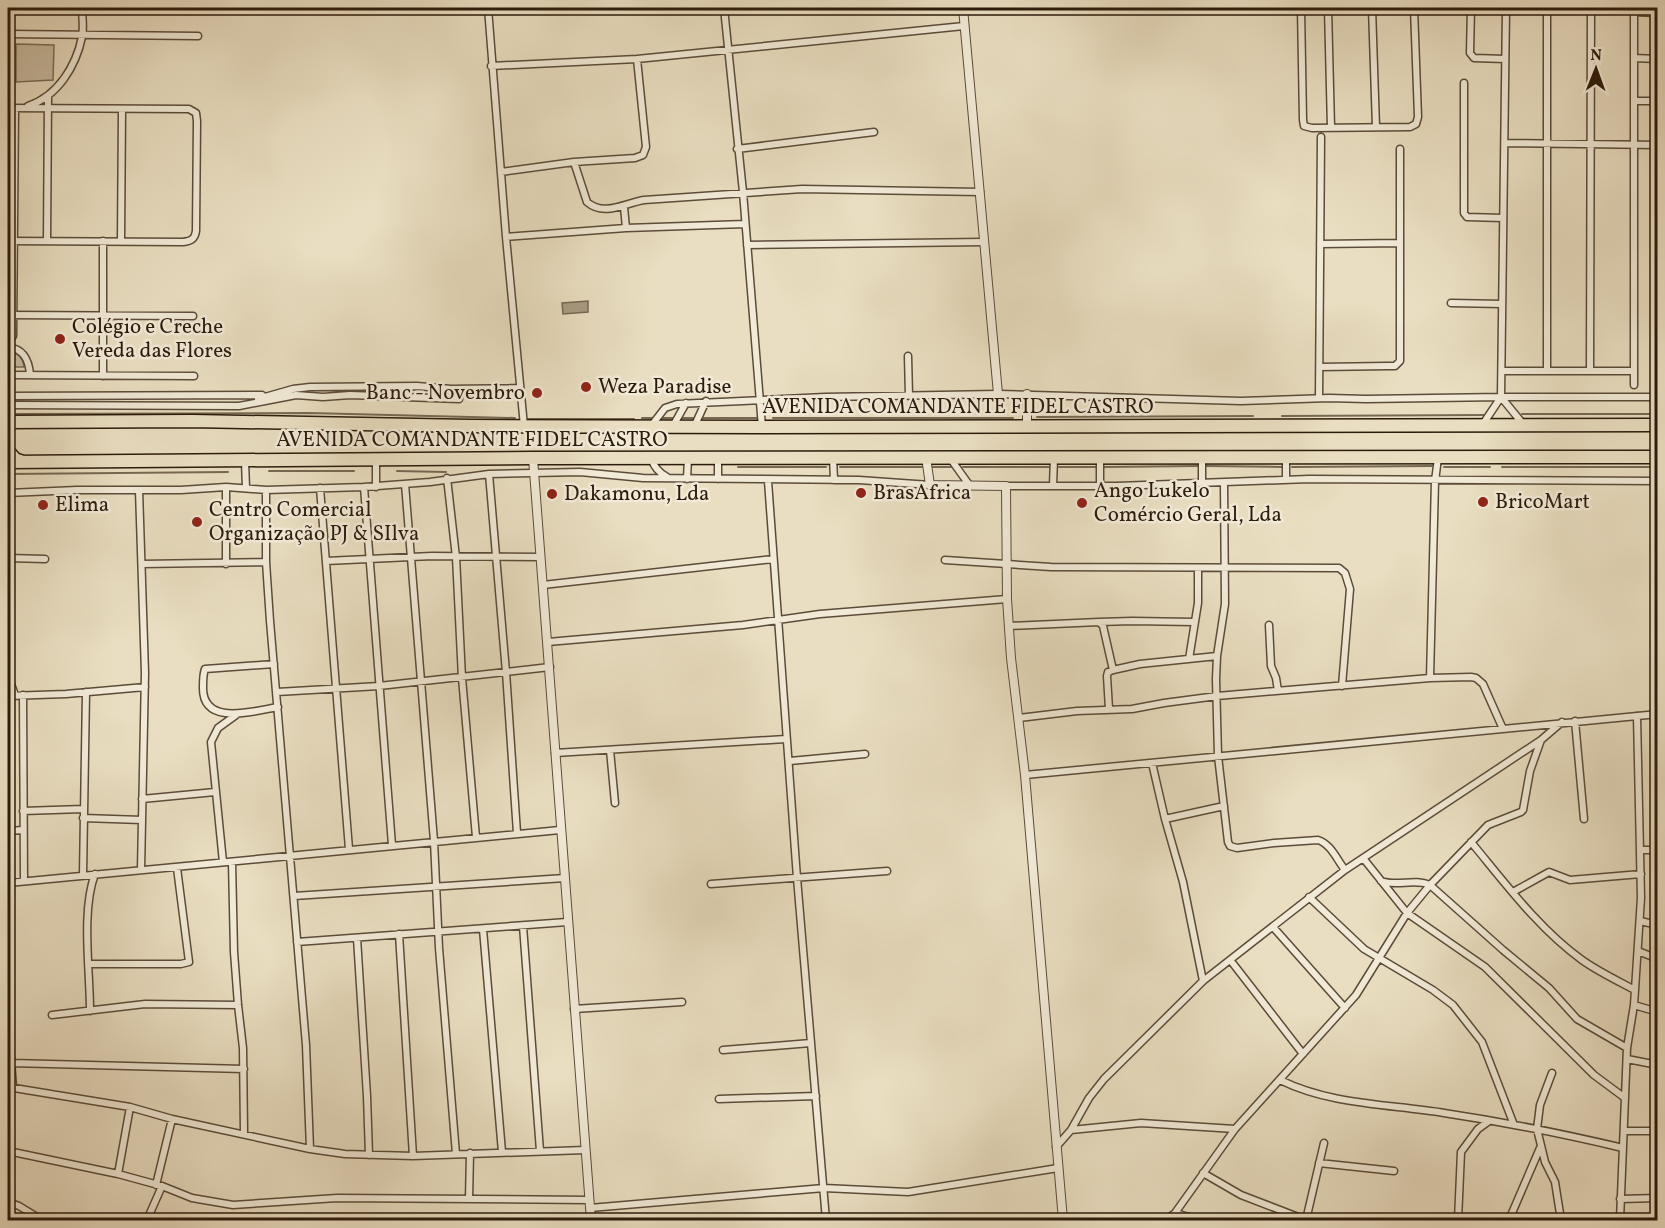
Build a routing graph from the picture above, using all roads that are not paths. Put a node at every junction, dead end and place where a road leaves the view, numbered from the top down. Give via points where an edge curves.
1 (82, 8) edge
2 (488, 8) edge
3 (724, 8) edge
4 (963, 8) edge
5 (1301, 8) edge
6 (1328, 8) edge
7 (1372, 8) edge
8 (1414, 8) edge
9 (1471, 8) edge
10 (1506, 8) edge
11 (1547, 8) edge
12 (1591, 8) edge
13 (1634, 10) edge
14 (1658, 13) edge
15 (964, 26) junction
16 (8, 34) edge
17 (82, 35) junction
18 (198, 36) dead end
19 (728, 48) junction
20 (1634, 58) junction
21 (637, 59) junction
22 (1505, 59) junction
23 (1658, 59) edge
24 (491, 66) junction
25 (1464, 82) dead end
26 (48, 96) junction
27 (1634, 101) junction
28 (1658, 101) edge
29 (8, 108) edge
30 (15, 108) junction
31 (48, 108) junction
32 (122, 109) junction
33 (1376, 127) junction
34 (1331, 128) junction
35 (874, 132) dead end
36 (1321, 137) dead end
37 (1505, 142) junction
38 (1547, 143) junction
39 (1590, 144) junction
40 (1635, 145) junction
41 (1658, 145) edge
42 (737, 149) junction
43 (1400, 149) dead end
44 (574, 162) junction
45 (501, 172) junction
46 (743, 192) junction
47 (980, 192) junction
48 (624, 207) junction
49 (1503, 218) junction
50 (745, 224) junction
51 (626, 228) junction
52 (506, 237) junction
53 (11, 241) edge
54 (47, 241) junction
55 (103, 241) junction
56 (121, 241) junction
57 (984, 242) junction
58 (1401, 243) junction
59 (1320, 244) junction
60 (747, 245) junction
61 (1451, 303) dead end
62 (1502, 304) junction
63 (10, 315) edge
64 (103, 316) junction
65 (193, 316) dead end
66 (13, 336) dead end
67 (11, 347) edge
68 (908, 356) dead end
69 (1320, 367) junction
70 (1502, 371) junction
71 (1547, 371) junction
72 (1590, 371) junction
73 (1634, 371) junction
74 (8, 375) edge
75 (30, 375) junction
76 (103, 376) junction
77 (194, 376) dead end
78 (1634, 385) dead end
79 (520, 388) junction
80 (998, 394) junction
81 (1027, 394) junction
82 (268, 395) junction
83 (8, 396) edge
84 (909, 396) junction
85 (1501, 397) junction
86 (1658, 397) edge
87 (1319, 398) junction
88 (459, 399) dead end
89 (760, 400) junction
90 (706, 401) junction
91 (686, 403) junction
92 (8, 405) edge
93 (239, 406) junction
94 (8, 422) edge
95 (24, 423) junction
96 (1482, 425) junction
97 (1523, 425) junction
98 (1658, 425) edge
99 (524, 426) junction
100 (650, 426) junction
101 (1027, 426) junction
102 (673, 427) junction
103 (694, 427) junction
104 (762, 427) junction
105 (8, 434) edge
106 (8, 451) edge
107 (926, 457) junction
108 (950, 457) junction
109 (1054, 457) junction
110 (1100, 457) junction
111 (533, 458) junction
112 (651, 458) junction
113 (688, 458) junction
114 (718, 458) junction
115 (833, 458) junction
116 (1202, 458) junction
117 (1286, 458) junction
118 (1438, 458) junction
119 (1658, 458) edge
120 (376, 459) junction
121 (245, 461) junction
122 (8, 462) edge
123 (24, 462) junction
124 (533, 473) junction
125 (489, 474) junction
126 (447, 478) junction
127 (674, 479) junction
128 (687, 479) junction
129 (718, 479) junction
130 (1286, 479) junction
131 (834, 480) junction
132 (768, 481) junction
133 (1435, 481) junction
134 (1658, 481) edge
135 (1224, 483) junction
136 (405, 484) junction
137 (1202, 484) junction
138 (930, 485) junction
139 (970, 486) junction
140 (1006, 486) junction
141 (1053, 486) junction
142 (1100, 486) junction
143 (226, 487) junction
144 (364, 487) junction
145 (376, 487) junction
146 (246, 488) junction
147 (320, 489) junction
148 (139, 490) junction
149 (266, 490) junction
150 (8, 493) edge
151 (456, 557) junction
152 (540, 557) junction
153 (8, 558) edge
154 (45, 558) dead end
155 (411, 558) junction
156 (495, 558) junction
157 (773, 559) junction
158 (370, 560) junction
159 (945, 560) dead end
160 (326, 561) junction
161 (266, 562) junction
162 (142, 564) junction
163 (226, 564) junction
164 (1007, 564) junction
165 (1198, 568) junction
166 (1224, 568) junction
167 (543, 585) junction
168 (1007, 599) junction
169 (778, 620) junction
170 (1099, 622) junction
171 (1194, 622) junction
172 (1269, 625) dead end
173 (1009, 626) junction
174 (548, 642) junction
175 (1217, 656) junction
176 (1189, 659) junction
177 (274, 664) junction
178 (550, 667) junction
179 (1113, 670) junction
180 (506, 672) junction
181 (8, 676) edge
182 (462, 678) junction
183 (1430, 678) junction
184 (421, 681) junction
185 (379, 686) junction
186 (1342, 686) junction
187 (145, 687) junction
188 (337, 689) junction
189 (1278, 691) junction
190 (86, 692) junction
191 (277, 692) junction
192 (15, 695) junction
193 (23, 695) junction
194 (8, 696) edge
195 (1217, 696) junction
196 (278, 707) junction
197 (1109, 708) junction
198 (1658, 714) edge
199 (236, 715) junction
200 (1637, 716) junction
201 (1019, 718) junction
202 (1575, 721) junction
203 (1562, 722) junction
204 (1503, 729) junction
205 (786, 738) junction
206 (1541, 740) junction
207 (610, 750) junction
208 (555, 753) junction
209 (865, 754) dead end
210 (1218, 756) junction
211 (790, 761) junction
212 (1152, 763) junction
213 (1025, 775) junction
214 (215, 792) junction
215 (142, 799) junction
216 (615, 803) dead end
217 (1224, 806) junction
218 (83, 809) junction
219 (23, 811) junction
220 (83, 818) junction
221 (1165, 819) junction
222 (1584, 819) dead end
223 (142, 820) junction
224 (23, 830) junction
225 (560, 830) junction
226 (8, 831) edge
227 (517, 833) junction
228 (476, 837) junction
229 (434, 841) junction
230 (1472, 842) junction
231 (392, 845) junction
232 (349, 849) junction
233 (1641, 850) junction
234 (1658, 850) edge
235 (291, 855) junction
236 (1363, 858) junction
237 (223, 862) junction
238 (232, 862) junction
239 (177, 868) junction
240 (141, 870) junction
241 (1345, 870) junction
242 (887, 871) dead end
243 (95, 874) junction
244 (1641, 874) junction
245 (84, 875) junction
246 (565, 878) junction
247 (797, 878) junction
248 (1380, 880) junction
249 (24, 881) junction
250 (8, 883) edge
251 (711, 884) dead end
252 (436, 885) junction
253 (1430, 885) junction
254 (1513, 892) junction
255 (294, 896) junction
256 (1309, 897) junction
257 (1407, 913) junction
258 (1640, 921) junction
259 (567, 922) junction
260 (1658, 925) edge
261 (523, 926) junction
262 (1273, 927) junction
263 (483, 929) junction
264 (439, 932) junction
265 (399, 934) junction
266 (357, 938) junction
267 (297, 942) junction
268 (1638, 951) junction
269 (1379, 959) junction
270 (1658, 959) edge
271 (1231, 961) junction
272 (89, 964) junction
273 (1203, 981) junction
274 (1635, 990) junction
275 (682, 1002) dead end
276 (238, 1005) junction
277 (1634, 1005) junction
278 (1345, 1008) junction
279 (574, 1010) junction
280 (90, 1011) junction
281 (1658, 1012) edge
282 (52, 1015) dead end
283 (8, 1022) edge
284 (811, 1043) junction
285 (1627, 1048) junction
286 (723, 1050) dead end
287 (1303, 1054) junction
288 (1627, 1059) junction
289 (11, 1063) junction
290 (1658, 1065) edge
291 (244, 1069) junction
292 (1552, 1073) dead end
293 (1280, 1080) junction
294 (10, 1087) edge
295 (816, 1096) junction
296 (1625, 1098) junction
297 (719, 1099) dead end
298 (130, 1107) junction
299 (172, 1119) junction
300 (1489, 1121) junction
301 (1514, 1125) junction
302 (1235, 1129) junction
303 (1071, 1130) junction
304 (1537, 1130) junction
305 (1624, 1131) junction
306 (1658, 1131) edge
307 (244, 1133) junction
308 (1324, 1143) dead end
309 (1056, 1147) junction
310 (1540, 1148) junction
311 (1623, 1148) junction
312 (310, 1149) junction
313 (8, 1150) edge
314 (585, 1150) junction
315 (540, 1151) junction
316 (502, 1152) junction
317 (470, 1153) junction
318 (456, 1154) junction
319 (369, 1155) junction
320 (413, 1156) junction
321 (1319, 1163) junction
322 (1058, 1168) junction
323 (1394, 1171) dead end
324 (1203, 1173) junction
325 (118, 1174) junction
326 (159, 1186) junction
327 (824, 1188) junction
328 (1658, 1198) edge
329 (469, 1199) junction
330 (1620, 1199) junction
331 (8, 1202) edge
332 (590, 1204) junction
333 (1175, 1213) junction
334 (1306, 1220) edge
335 (42, 1221) edge
336 (147, 1221) edge
337 (591, 1221) edge
338 (826, 1221) edge
339 (1063, 1221) edge
340 (1166, 1221) edge
341 (1199, 1221) edge
342 (1458, 1221) edge
343 (1509, 1221) edge
344 (1561, 1221) edge
345 (1620, 1221) edge

1 - 17 street
2 - 24 street
3 - 19 street
4 - 15 street
5 - 34 street via 1304,126
6 - 34 street
7 - 33 street
8 - 33 street via 1416,124
9 - 22 street via 1470,53 1474,58
10 - 22 street
11 - 38 street
12 - 39 street
13 - 14 street
13 - 20 street
15 - 19 street
15 - 47 street
16 - 17 street
17 - 18 street
17 - 26 street via 69,71
19 - 21 street
19 - 42 street
20 - 23 street
20 - 27 street
21 - 24 street
21 - 44 street via 645,152 635,158
22 - 37 street
24 - 45 street
25 - 49 street via 1464,213 1474,219
26 - 30 street
26 - 31 street
27 - 28 street
27 - 40 street
29 - 30 street
30 - 31 street
30 - 53 street
31 - 32 street
31 - 54 street
32 - 56 street
32 - 56 street via 189,109 196,113 197,121 195,237 183,242
33 - 34 street
35 - 42 street
36 - 59 street
37 - 38 street
37 - 49 street
38 - 39 street
38 - 71 street
39 - 40 street
39 - 72 street
40 - 41 street
40 - 73 street
42 - 46 street
43 - 58 street
44 - 45 street
44 - 48 street via 590,205 599,209
45 - 52 street
46 - 47 street
46 - 48 street via 644,200
46 - 50 street
47 - 57 street
48 - 51 street
49 - 62 street
50 - 51 street
50 - 60 street
51 - 52 street
52 - 79 street
53 - 54 street
53 - 63 street
54 - 55 street
55 - 56 street
55 - 64 street
57 - 60 street
57 - 80 street
58 - 59 street
58 - 69 street via 1400,361 1395,366
59 - 69 street
60 - 89 street
61 - 62 street
62 - 70 street
63 - 64 street
63 - 66 street
64 - 65 street
64 - 76 street
67 - 75 street via 26,357
68 - 84 street
69 - 87 street
70 - 71 street
70 - 85 street
71 - 72 street
72 - 73 street
73 - 78 street
74 - 75 street
75 - 76 street
76 - 77 street
79 - 82 street via 346,386 293,389
79 - 99 street
80 - 81 street
80 - 84 street
81 - 87 street via 1241,401
81 - 101 street
82 - 83 street
82 - 93 street
84 - 89 street
85 - 86 street
85 - 87 street
85 - 96 street
85 - 97 street
88 - 93 street via 296,395
89 - 90 street
89 - 104 street
90 - 91 street
90 - 103 street
91 - 100 street via 664,408
91 - 102 street
92 - 93 street
94 - 95 highway, AVENIDA COMANDANTE FIDEL CASTRO
95 - 99 highway, AVENIDA COMANDANTE FIDEL CASTRO via 192,421
95 - 105 highway via 15,425
96 - 97 highway, AVENIDA COMANDANTE FIDEL CASTRO
96 - 101 highway, AVENIDA COMANDANTE FIDEL CASTRO
97 - 98 highway, AVENIDA COMANDANTE FIDEL CASTRO
99 - 100 highway, AVENIDA COMANDANTE FIDEL CASTRO
100 - 102 highway, AVENIDA COMANDANTE FIDEL CASTRO
101 - 104 highway, AVENIDA COMANDANTE FIDEL CASTRO
102 - 103 highway, AVENIDA COMANDANTE FIDEL CASTRO
103 - 104 highway, AVENIDA COMANDANTE FIDEL CASTRO
106 - 123 highway
107 - 108 highway, AVENIDA COMANDANTE FIDEL CASTRO
107 - 115 highway, AVENIDA COMANDANTE FIDEL CASTRO
107 - 138 street
108 - 109 highway, AVENIDA COMANDANTE FIDEL CASTRO
108 - 139 street
109 - 110 highway, AVENIDA COMANDANTE FIDEL CASTRO
109 - 141 street
110 - 116 highway, AVENIDA COMANDANTE FIDEL CASTRO
110 - 142 street
111 - 112 highway, AVENIDA COMANDANTE FIDEL CASTRO
111 - 120 highway, AVENIDA COMANDANTE FIDEL CASTRO
111 - 124 street
112 - 113 highway, AVENIDA COMANDANTE FIDEL CASTRO
112 - 127 street via 660,473
113 - 114 highway, AVENIDA COMANDANTE FIDEL CASTRO
113 - 128 street
114 - 115 highway, AVENIDA COMANDANTE FIDEL CASTRO
114 - 129 street
115 - 131 street
116 - 117 highway, AVENIDA COMANDANTE FIDEL CASTRO
116 - 137 street
117 - 118 highway, AVENIDA COMANDANTE FIDEL CASTRO
117 - 130 street
118 - 119 highway, AVENIDA COMANDANTE FIDEL CASTRO
118 - 133 street
120 - 121 highway, AVENIDA COMANDANTE FIDEL CASTRO
120 - 145 street
121 - 123 highway, AVENIDA COMANDANTE FIDEL CASTRO
121 - 146 street
122 - 123 highway, AVENIDA COMANDANTE FIDEL CASTRO
124 - 125 street
124 - 127 street
124 - 152 street
125 - 126 street
125 - 156 street
126 - 136 street
126 - 151 street
127 - 128 street
128 - 129 street
129 - 132 street
130 - 133 street
130 - 135 street
131 - 132 street
131 - 138 street
132 - 157 street
133 - 134 street
133 - 183 street
135 - 137 street
135 - 166 street
136 - 145 street
136 - 155 street
137 - 142 street
138 - 139 street
139 - 140 street
140 - 141 street
140 - 164 street
141 - 142 street
143 - 146 street
143 - 148 street
143 - 163 street
144 - 145 street
144 - 147 street
144 - 158 street
146 - 149 street
147 - 149 street
147 - 160 street
148 - 150 street
148 - 162 street
149 - 161 street
151 - 155 street
151 - 156 street
151 - 182 street
152 - 156 street
152 - 167 street
153 - 154 street
155 - 158 street
155 - 184 street
156 - 180 street
157 - 167 street
157 - 169 street
158 - 160 street
158 - 185 street
159 - 164 street
160 - 188 street
161 - 163 street
161 - 177 street
162 - 163 street
162 - 187 street
164 - 165 street
164 - 168 street
165 - 166 street
165 - 171 street
166 - 175 street via 1225,604
166 - 186 street via 1342,570 1350,589
167 - 174 street
168 - 169 street
168 - 173 street
169 - 174 street
169 - 205 street
170 - 171 street
170 - 173 street
170 - 179 street
171 - 176 street
172 - 189 street via 1271,666
173 - 201 street
174 - 178 street
175 - 176 street
175 - 195 street
176 - 179 street
177 - 191 street
177 - 199 street via 204,670 205,703
178 - 180 street
178 - 208 street
179 - 197 street via 1107,676
180 - 182 street
180 - 227 street
181 - 192 street
182 - 184 street
182 - 228 street
183 - 186 street
183 - 204 street via 1480,680
184 - 185 street
184 - 229 street
185 - 188 street
185 - 231 street
186 - 189 street
187 - 190 street
187 - 215 street
188 - 191 street
188 - 232 street
189 - 195 street
190 - 193 street
190 - 218 street
191 - 196 street
192 - 193 street
192 - 194 street
193 - 219 street
195 - 197 street via 1132,709
195 - 210 street
196 - 199 street
196 - 235 street
197 - 201 street
198 - 200 street
199 - 214 street via 218,728 211,742
200 - 202 street
200 - 233 street
201 - 213 street
202 - 203 street
202 - 222 street
203 - 204 street
203 - 206 street
204 - 210 street
205 - 207 street
205 - 211 street
206 - 230 street via 1523,810 1488,825
206 - 236 street
207 - 208 street
207 - 216 street
208 - 225 street
209 - 211 street
210 - 212 street
210 - 217 street
211 - 247 street
212 - 213 street
212 - 221 street
213 - 309 street
214 - 215 street
214 - 237 street
215 - 223 street
217 - 221 street
217 - 241 street via 1230,846 1318,840 1324,842
218 - 219 street
218 - 220 street
219 - 224 street
220 - 223 street
220 - 245 street
221 - 273 street via 1183,882
223 - 240 street
224 - 226 street
224 - 249 street
225 - 227 street
225 - 246 street
227 - 228 street
228 - 229 street
229 - 231 street
229 - 252 street
230 - 253 street
230 - 254 street
231 - 232 street
232 - 235 street
233 - 234 street
233 - 244 street
235 - 238 street
235 - 255 street
236 - 241 street
236 - 248 street
237 - 238 street
237 - 239 street
238 - 276 street
239 - 240 street
239 - 272 street via 189,962
240 - 243 street
241 - 256 street
242 - 247 street
243 - 245 street
243 - 272 street via 88,906
244 - 254 street via 1570,880 1549,872
244 - 258 street
245 - 249 street
246 - 252 street
246 - 259 street
247 - 251 street
247 - 284 street
248 - 253 street
248 - 257 street
249 - 250 street
252 - 255 street
252 - 264 street
253 - 257 street
253 - 285 street via 1549,988 1576,1019
254 - 274 street via 1535,918 1582,960
255 - 267 street
256 - 262 street
256 - 269 street
257 - 269 street
257 - 296 street via 1485,967 1594,1075
258 - 260 street
258 - 268 street
259 - 261 street
259 - 279 street
261 - 263 street
261 - 315 street
262 - 271 street
262 - 278 street
263 - 264 street
263 - 316 street
264 - 265 street
264 - 318 street
265 - 266 street
265 - 320 street
266 - 267 street
266 - 319 street
267 - 312 street
268 - 270 street
268 - 274 street
269 - 278 street
269 - 301 street via 1453,1005 1482,1042
271 - 273 street
271 - 287 street
272 - 280 street
273 - 303 street via 1104,1079
274 - 277 street
275 - 279 street
276 - 280 street via 145,1004
276 - 291 street
277 - 281 street
277 - 285 street
278 - 287 street
279 - 314 street
280 - 282 street
283 - 289 street
284 - 286 street
284 - 295 street
285 - 288 street
287 - 293 street
288 - 290 street
288 - 296 street
289 - 291 street
289 - 294 street
291 - 307 street
292 - 304 street via 1540,1105
293 - 300 street via 1323,1096
293 - 302 street
294 - 298 street
295 - 297 street
295 - 327 street
296 - 305 street
298 - 299 street
298 - 325 street
299 - 307 street
299 - 326 street
300 - 301 street
300 - 342 street via 1461,1152
301 - 304 street
302 - 303 street via 1141,1123
302 - 324 street
303 - 309 street
304 - 310 street
304 - 311 street
305 - 306 street
305 - 311 street
307 - 312 street
308 - 321 street
309 - 322 street
310 - 343 street
310 - 344 street via 1555,1182
311 - 330 street
312 - 319 street
313 - 325 street
314 - 315 street
314 - 332 street
315 - 316 street
316 - 317 street
317 - 318 street
317 - 329 street
318 - 320 street
319 - 320 street
321 - 323 street
321 - 334 street
322 - 327 street via 908,1192
322 - 339 street
324 - 333 street
324 - 334 street via 1241,1195
325 - 326 street
326 - 329 street via 192,1198 233,1205 326,1198
326 - 336 street
327 - 332 street
327 - 338 street
328 - 330 street
329 - 332 street
330 - 345 street
331 - 335 street
332 - 337 street
333 - 340 street
333 - 341 street

